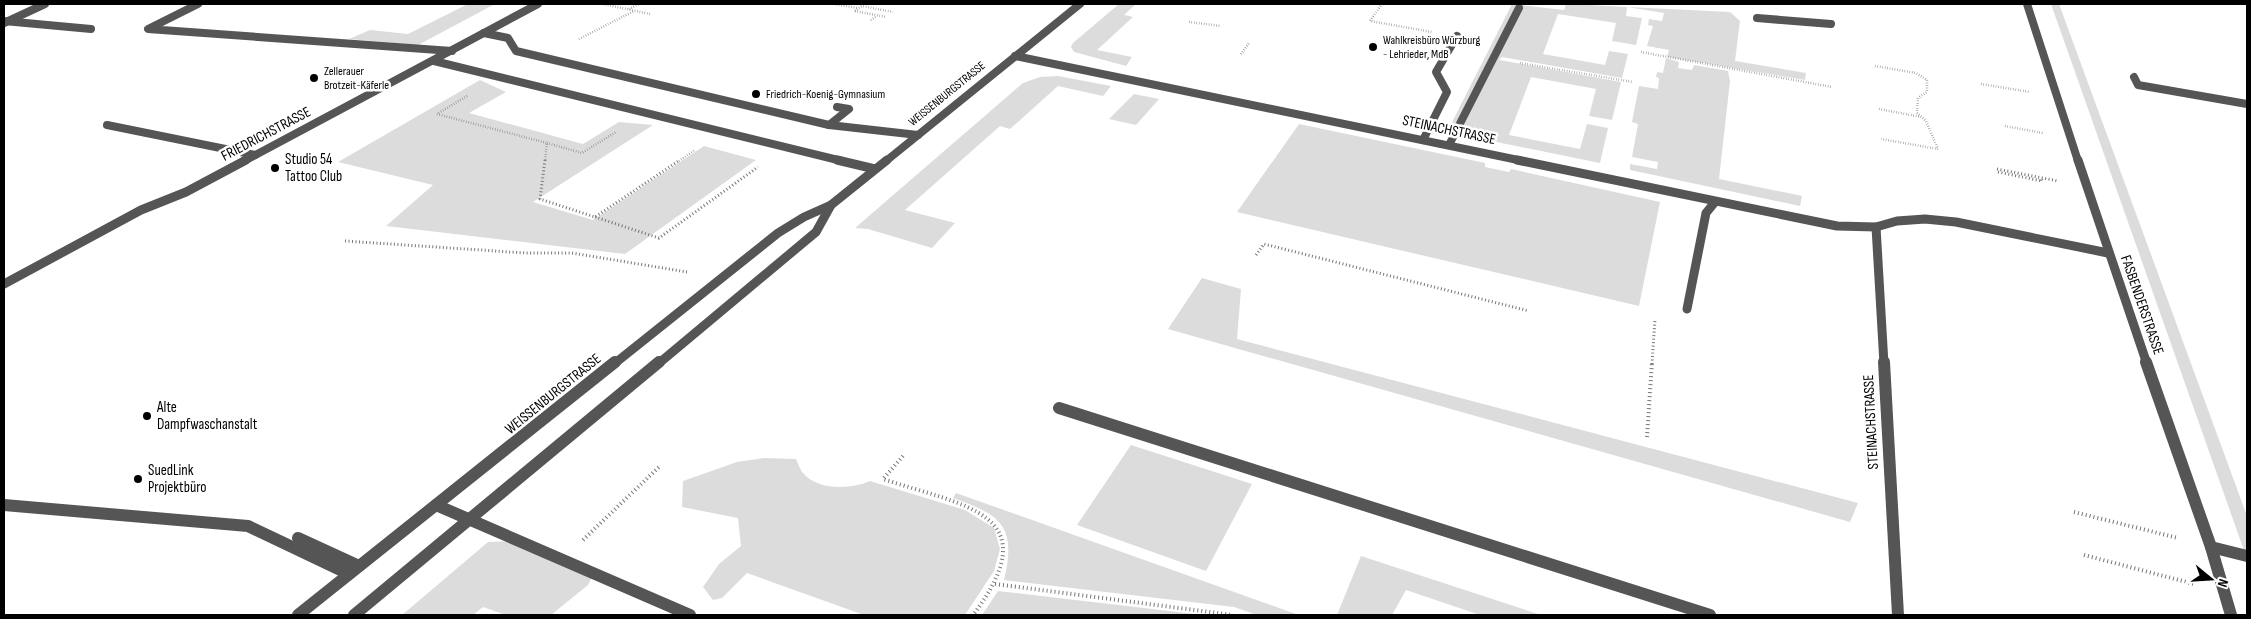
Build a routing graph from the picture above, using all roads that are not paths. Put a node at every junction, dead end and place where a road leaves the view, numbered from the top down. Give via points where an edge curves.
1 (45, 4) edge
2 (198, 4) edge
3 (538, 4) edge
4 (1080, 4) edge
5 (2027, 4) edge
6 (1519, 8) dead end
7 (1756, 18) dead end
8 (5, 22) edge
9 (1831, 24) dead end
10 (91, 29) dead end
11 (484, 33) junction
12 (1457, 36) road end
13 (452, 51) junction
14 (1015, 56) junction
15 (434, 61) junction
16 (2134, 77) dead end
17 (2247, 104) edge
18 (837, 107) dead end
19 (107, 125) dead end
20 (829, 125) junction
21 (918, 135) junction
22 (1423, 140) junction
23 (1449, 145) junction
24 (255, 156) junction
25 (875, 169) junction
26 (1715, 202) junction
27 (831, 205) junction
28 (1876, 228) junction
29 (2108, 253) junction
30 (4, 284) edge
31 (1686, 309) dead end
32 (1060, 408) dead end
33 (4, 505) edge
34 (436, 505) junction
35 (471, 520) junction
36 (298, 538) dead end
37 (2211, 546) junction
38 (2247, 556) edge
39 (359, 566) junction
40 (349, 574) junction
41 (298, 615) edge
42 (354, 615) edge
43 (690, 615) edge
44 (1710, 615) edge
45 (1898, 615) edge
46 (2231, 615) edge

1 - 8 street
2 - 13 street via 148,29
3 - 11 street, FRIEDRICHSTRASSE
4 - 14 street, WEISSENBURGSTRASSE
5 - 29 street, FASBENDERSTRASSE
6 - 23 street
7 - 9 street
8 - 10 street
11 - 13 street, FRIEDRICHSTRASSE
11 - 20 street via 508,38 516,51
12 - 22 street via 1436,72 1447,92
13 - 15 street, FRIEDRICHSTRASSE
14 - 21 street, WEISSENBURGSTRASSE
14 - 22 street, STEINACHSTRASSE
15 - 24 street, FRIEDRICHSTRASSE
15 - 25 street
16 - 17 street via 2138,85
18 - 20 street via 849,109
19 - 24 street
20 - 21 street
21 - 25 street, WEISSENBURGSTRASSE
22 - 23 street, STEINACHSTRASSE
23 - 26 street, STEINACHSTRASSE
24 - 30 street, FRIEDRICHSTRASSE via 186,192 141,210
25 - 27 street, WEISSENBURGSTRASSE
26 - 28 street, STEINACHSTRASSE via 1837,226
26 - 31 street via 1706,213
27 - 34 street, WEISSENBURGSTRASSE via 778,233
27 - 35 street, WEISSENBURGSTRASSE via 816,232 806,241
28 - 29 street, STEINACHSTRASSE via 1897,221 1956,222
28 - 45 street, STEINACHSTRASSE
29 - 37 street, FASBENDERSTRASSE
32 - 44 street
33 - 40 street via 248,526
34 - 35 street
34 - 39 street, WEISSENBURGSTRASSE
35 - 42 street, WEISSENBURGSTRASSE
35 - 43 street
36 - 39 street
37 - 38 street
37 - 46 street, FASBENDERSTRASSE
39 - 40 street, WEISSENBURGSTRASSE
40 - 41 street, WEISSENBURGSTRASSE

